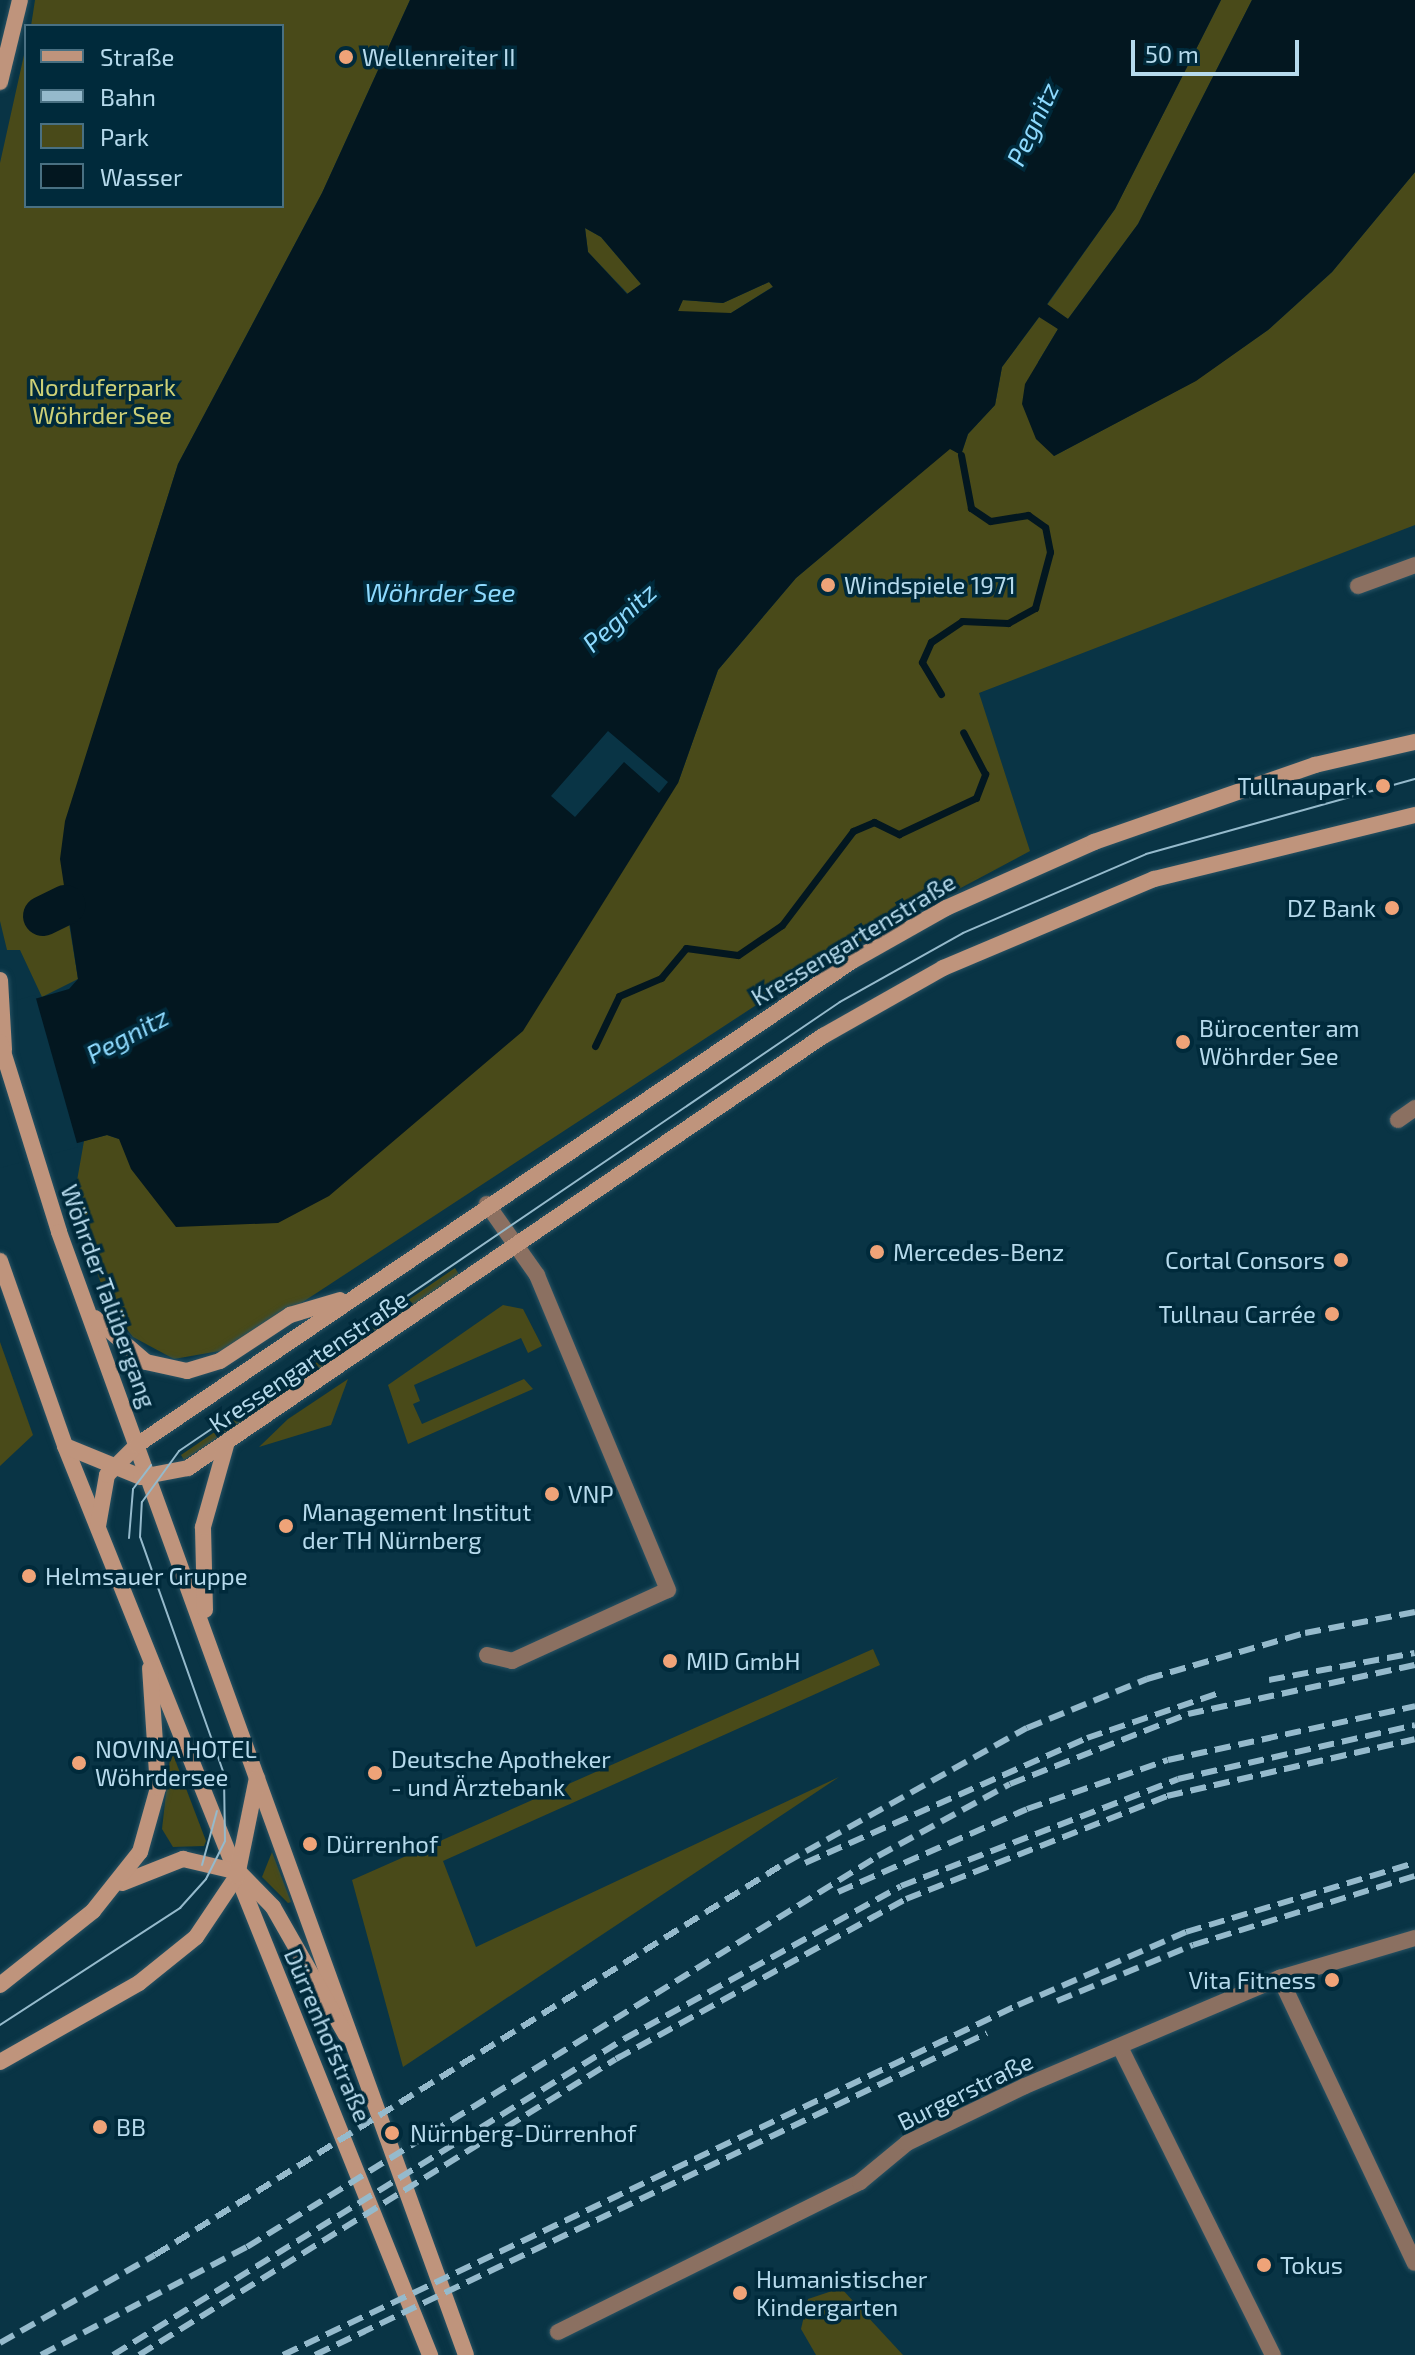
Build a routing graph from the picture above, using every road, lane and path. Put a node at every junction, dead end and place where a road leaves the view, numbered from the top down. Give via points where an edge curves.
1 (20, 0) edge
2 (0, 82) edge
3 (1415, 565) edge
4 (1358, 586) dead end
5 (1415, 742) edge
6 (1415, 815) edge
7 (0, 980) edge
8 (2, 1046) edge
9 (1415, 1108) edge
10 (1398, 1120) dead end
11 (487, 1204) junction
12 (520, 1246) junction
13 (0, 1261) edge
14 (357, 1295) junction
15 (91, 1314) junction
16 (137, 1445) junction
17 (226, 1445) junction
18 (65, 1446) junction
19 (111, 1469) junction
20 (150, 1477) junction
21 (98, 1526) junction
22 (206, 1628) junction
23 (149, 1650) junction
24 (487, 1655) dead end
25 (257, 1772) junction
26 (235, 1874) junction
27 (117, 1886) junction
28 (1415, 1938) edge
29 (1280, 1978) junction
30 (0, 1985) edge
31 (1120, 2047) junction
32 (360, 2056) junction
33 (0, 2062) edge
34 (1415, 2263) edge
35 (558, 2332) dead end
36 (430, 2355) edge
37 (466, 2355) edge
38 (1273, 2355) edge

1 - 2 main road
3 - 4 street
5 - 11 main road, Kressengartenstraße via 1315,765 1138,825 946,908 822,979
6 - 12 main road, Kressengartenstraße via 1181,870 986,947 823,1036
7 - 8 main road, Wöhrder Talübergang
8 - 15 main road, Wöhrder Talübergang via 36,1163
9 - 10 street
11 - 12 street
11 - 14 main road, Kressengartenstraße
12 - 17 main road, Kressengartenstraße
12 - 24 street via 668,1590 512,1661
13 - 18 main road
14 - 15 main road, Kressengartenstraße via 290,1315 220,1361 187,1371 146,1362
14 - 16 main road, Kressengartenstraße
15 - 16 main road, Wöhrder Talübergang
16 - 19 main road, Kressengartenstraße
16 - 20 main road, Dürrenhofstraße
17 - 20 main road, Kressengartenstraße via 188,1468
17 - 22 main road, Dürrenhofstraße via 203,1527
18 - 19 main road, Kressengartenstraße
18 - 21 main road
19 - 20 main road, Kressengartenstraße
19 - 21 main road
20 - 22 main road, Dürrenhofstraße
21 - 23 main road, Dürrenhofstraße
22 - 25 main road, Dürrenhofstraße
23 - 26 main road, Dürrenhofstraße
23 - 27 main road via 157,1796 140,1852
25 - 26 main road
25 - 32 main road, Dürrenhofstraße
26 - 27 main road via 183,1859
26 - 32 main road, Dürrenhofstraße via 277,1913 308,1980
26 - 33 main road via 210,1921 159,1969
26 - 36 main road, Dürrenhofstraße via 328,2090
27 - 30 main road
28 - 29 street, Burgerstraße
29 - 31 street, Burgerstraße
29 - 34 street
31 - 35 street, Burgerstraße via 907,2143 860,2182
31 - 38 street
32 - 37 main road, Dürrenhofstraße

